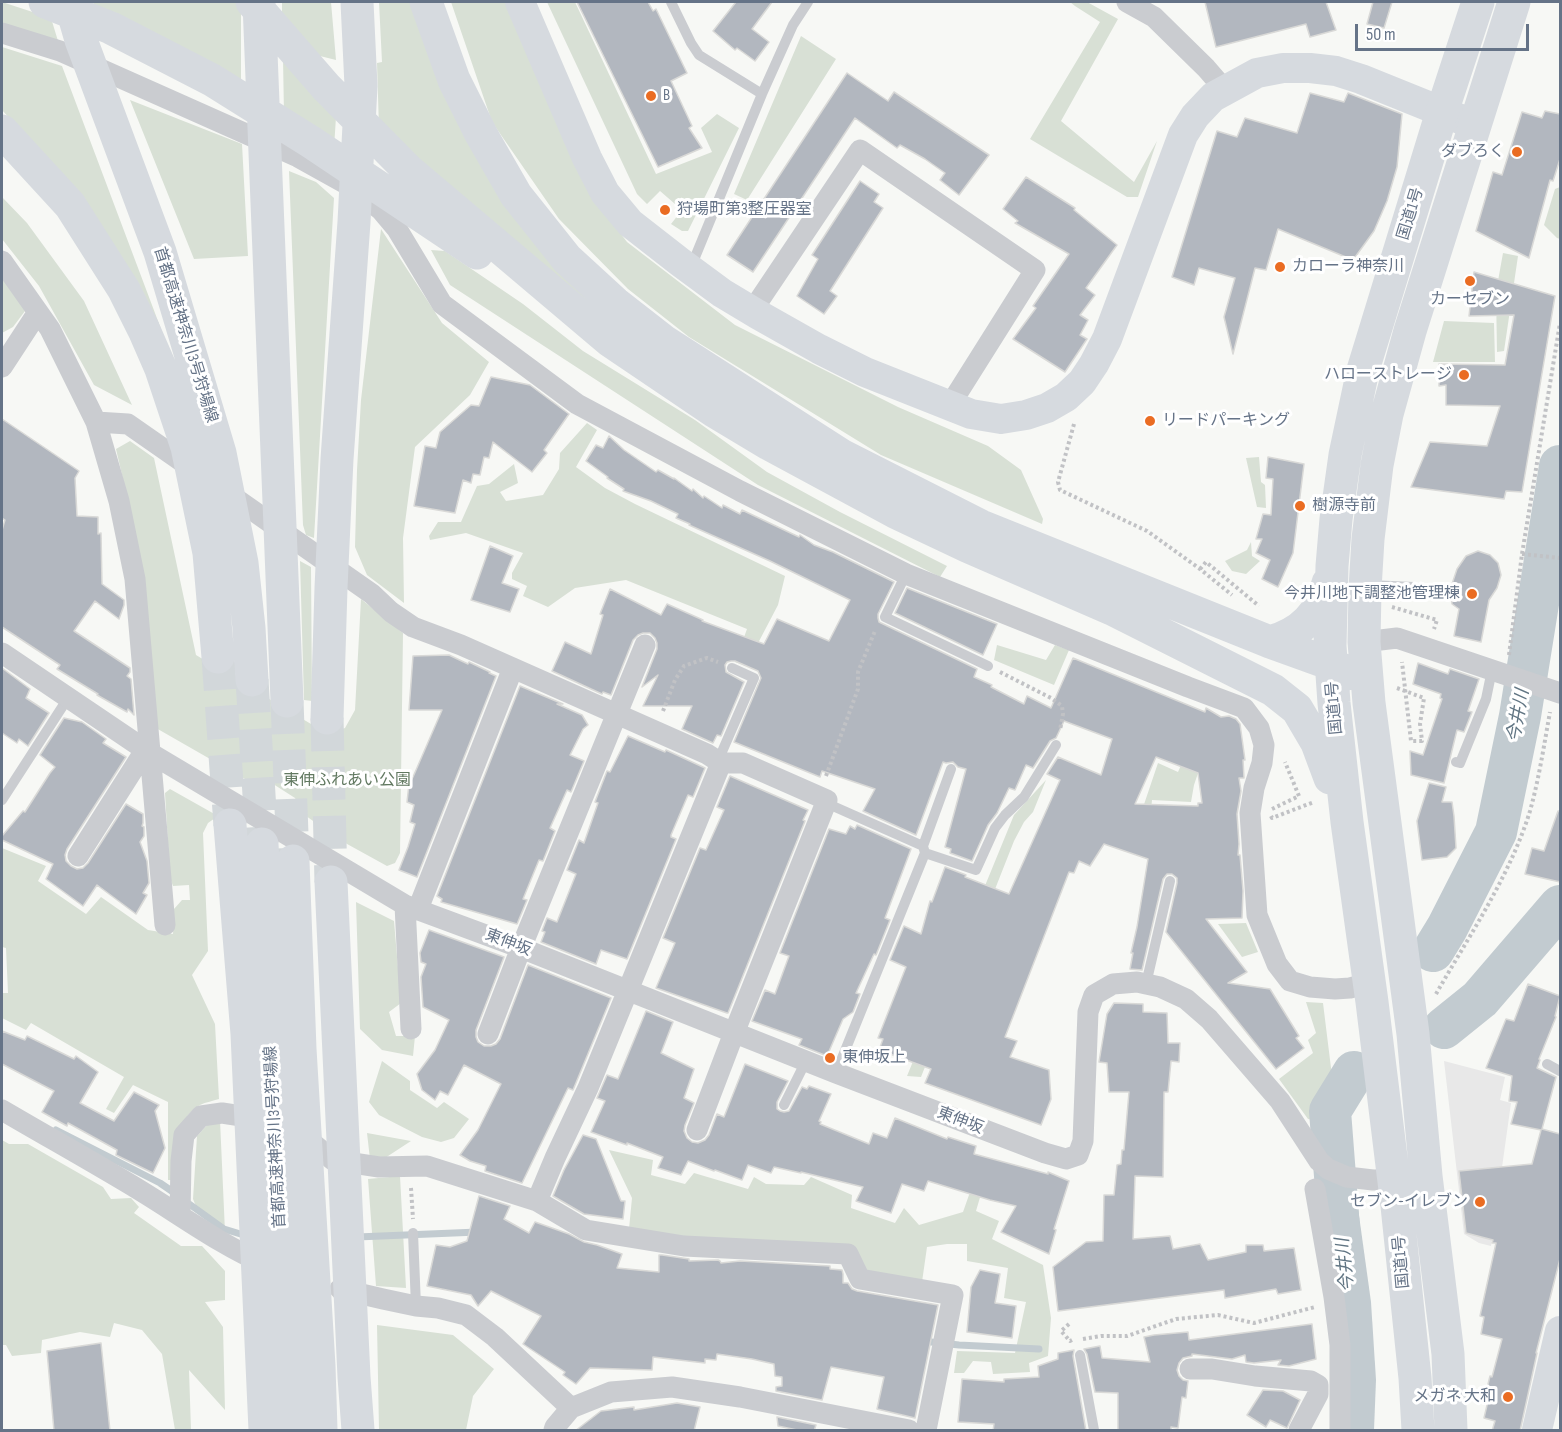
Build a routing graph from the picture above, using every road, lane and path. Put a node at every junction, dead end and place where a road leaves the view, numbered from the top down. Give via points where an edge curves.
1 (45, 2) edge
2 (70, 2) edge
3 (252, 2) edge
4 (259, 2) edge
5 (357, 2) edge
6 (426, 2) edge
7 (520, 2) edge
8 (671, 2) edge
9 (808, 2) edge
10 (1127, 2) edge
11 (1478, 2) edge
12 (1514, 2) edge
13 (2, 33) edge
14 (1225, 90) junction
15 (762, 94) junction
16 (1442, 112) junction
17 (359, 120) junction
18 (1475, 125) junction
19 (2, 131) edge
20 (2, 261) edge
21 (690, 270) junction
22 (752, 311) junction
23 (38, 312) junction
24 (1560, 323) edge
25 (609, 340) junction
26 (5, 355) edge
27 (950, 405) junction
28 (1076, 418) dead end
29 (96, 422) junction
30 (1522, 554) junction
31 (1560, 558) edge
32 (1332, 566) junction
33 (1200, 569) junction
34 (906, 574) junction
35 (1365, 587) junction
36 (1414, 587) dead end
37 (1234, 597) dead end
38 (1260, 607) dead end
39 (1395, 608) dead end
40 (1112, 609) junction
41 (878, 624) dead end
42 (1434, 629) dead end
43 (1270, 642) junction
44 (1364, 642) junction
45 (645, 645) dead end
46 (1510, 646) dead end
47 (1401, 652) dead end
48 (2, 653) edge
49 (218, 657) tunnel mouth
50 (1331, 664) junction
51 (988, 666) joint
52 (513, 668) junction
53 (732, 668) joint
54 (1500, 673) junction
55 (252, 680) tunnel mouth
56 (1397, 688) dead end
57 (1553, 690) edge
58 (68, 698) junction
59 (287, 701) tunnel mouth
60 (1369, 702) junction
61 (616, 714) junction
62 (327, 718) tunnel mouth
63 (1060, 731) dead end
64 (656, 732) junction
65 (1056, 745) dead end
66 (148, 751) junction
67 (719, 762) junction
68 (1456, 762) dead end
69 (951, 769) dead end
70 (824, 794) junction
71 (2, 800) edge
72 (1314, 802) dead end
73 (1272, 818) dead end
74 (1347, 822) junction
75 (230, 825) tunnel mouth
76 (261, 844) tunnel mouth
77 (924, 849) junction
78 (78, 856) dead end
79 (293, 861) tunnel mouth
80 (1170, 880) dead end
81 (331, 882) tunnel mouth
82 (411, 907) junction
83 (165, 925) dead end
84 (521, 948) junction
85 (1146, 984) junction
86 (627, 990) junction
87 (1370, 992) junction
88 (1432, 1001) dead end
89 (411, 1029) dead end
90 (734, 1032) junction
91 (488, 1034) dead end
92 (273, 1042) junction
93 (806, 1061) junction
94 (1547, 1064) dead end
95 (1560, 1071) edge
96 (836, 1073) junction
97 (784, 1105) dead end
98 (2, 1110) edge
99 (697, 1130) dead end
100 (410, 1175) junction
101 (1426, 1176) junction
102 (1383, 1180) junction
103 (1315, 1189) dead end
104 (537, 1201) junction
105 (180, 1216) junction
106 (414, 1233) joint
107 (1335, 1304) junction
108 (416, 1306) junction
109 (1069, 1324) dead end
110 (1560, 1331) edge
111 (275, 1349) junction
112 (1080, 1355) dead end
113 (1190, 1369) dead end
114 (571, 1408) junction
115 (266, 1431) edge
116 (290, 1431) edge
117 (321, 1431) edge
118 (358, 1431) edge
119 (554, 1431) edge
120 (909, 1431) edge
121 (926, 1431) edge
122 (1094, 1431) edge
123 (1299, 1431) edge
124 (1340, 1431) edge
125 (1418, 1431) edge
126 (1452, 1431) edge
127 (1537, 1431) edge

1 - 25 highway via 111,28 212,80
2 - 55 highway, 首都高速神奈川3号狩場線 via 160,252 220,453 242,563
3 - 17 highway
4 - 59 highway
5 - 17 highway
6 - 43 highway via 454,80 516,195 567,259 665,342 841,455 981,526
7 - 21 street via 605,193 630,223
8 - 15 lane via 699,55
9 - 15 lane via 793,25
10 - 14 street via 1154,17
11 - 16 highway, 国道1号
12 - 18 highway, 国道1号
13 - 34 street via 60,51 298,157 352,187 381,210 397,230 442,304 577,404
14 - 16 street via 1257,73 1310,68 1361,79
14 - 27 street via 1207,103 1183,135 1107,339 1082,382 1066,397 1026,416 1001,419 971,414
15 - 21 lane
16 - 18 street
16 - 32 highway, 国道1号 via 1363,370 1345,455
17 - 25 highway via 408,170
17 - 62 highway via 337,459
18 - 35 highway, 国道1号 via 1387,414 1377,465
19 - 49 highway via 70,205 124,290 157,359 188,447 209,553
20 - 23 street
21 - 22 street
22 - 27 street via 865,372
22 - 27 street via 860,150 1035,270
23 - 26 street
23 - 29 street
24 - 30 path
25 - 40 highway via 714,411 885,507
28 - 33 path via 1058,482 1060,490 1147,531
29 - 52 street via 128,424 372,594 413,627
29 - 66 street via 119,501 135,579
30 - 31 path
30 - 46 path
32 - 43 highway via 1324,598 1310,620 1289,636
32 - 50 highway, 国道1号
33 - 37 path
33 - 38 path via 1206,562
34 - 51 lane via 885,617
34 - 87 street via 1244,708 1259,728 1264,745 1250,813 1257,915 1277,964 1290,981 1310,987
35 - 36 lane
35 - 44 highway, 国道1号
35 - 50 highway via 1356,625
39 - 42 path via 1437,620
40 - 50 highway via 1270,671 1307,671
40 - 74 highway via 1273,690 1297,709 1317,743
41 - 70 path via 858,672 858,689
43 - 50 highway
44 - 54 street via 1397,638
44 - 60 highway, 国道1号
45 - 61 street
47 - 56 path via 1411,741 1422,741 1424,699 1411,693
48 - 58 street, 東伸坂
50 - 60 highway via 1355,682
50 - 74 highway, 国道1号
51 - 63 path via 1062,706
52 - 61 street
52 - 82 street
53 - 64 path via 707,658 684,666
53 - 67 lane via 754,678
54 - 57 street
54 - 68 lane via 1461,764
57 - 88 path via 1540,766 1517,844 1505,873
58 - 66 street, 東伸坂
58 - 71 lane
60 - 101 highway, 国道1号 via 1413,1034
61 - 64 street
61 - 84 street
64 - 67 street
65 - 77 lane via 1024,797 995,828 976,870
66 - 78 street
66 - 82 street, 東伸坂
66 - 83 street
67 - 70 street via 744,763 827,800
67 - 86 street
69 - 77 lane
70 - 77 lane
70 - 90 street
72 - 73 path
74 - 87 highway, 国道1号
75 - 92 highway
76 - 92 highway, 首都高速神奈川3号狩場線
77 - 96 lane
79 - 92 highway, 首都高速神奈川3号狩場線
80 - 85 lane
81 - 118 highway
82 - 84 street, 東伸坂
82 - 89 street
84 - 86 street, 東伸坂
84 - 91 street
85 - 96 street, 東伸坂 via 1113,984 1094,995 1088,1012 1083,1141 1078,1155 1066,1159
85 - 102 street, 東伸坂 via 1186,999 1209,1019 1280,1101 1328,1169 1347,1177
86 - 90 street, 東伸坂
86 - 104 street
87 - 102 highway, 国道1号 via 1381,1082
90 - 93 street, 東伸坂
90 - 99 street
92 - 111 highway
92 - 117 highway, 首都高速神奈川3号狩場線 via 319,1366
93 - 96 street, 東伸坂
93 - 97 lane
94 - 95 lane
98 - 105 street
100 - 104 street via 427,1166
100 - 105 street via 333,1160 289,1124 222,1113 201,1116 184,1136
100 - 106 path
101 - 102 street
101 - 126 highway, 国道1号 via 1448,1354
102 - 125 highway, 国道1号 via 1415,1378
103 - 107 street
104 - 121 street via 586,1230 684,1246 848,1254 860,1278 952,1295
105 - 108 street via 249,1257 296,1278
106 - 108 lane
107 - 109 path via 1254,1323 1218,1315 1176,1319 1127,1336 1070,1341 1061,1331
107 - 124 street via 1340,1345
108 - 114 street via 466,1315
110 - 127 street
111 - 115 highway
111 - 116 highway
112 - 122 lane
113 - 123 street via 1311,1381 1318,1385 1318,1394
114 - 119 street
114 - 120 street via 611,1392 672,1387

